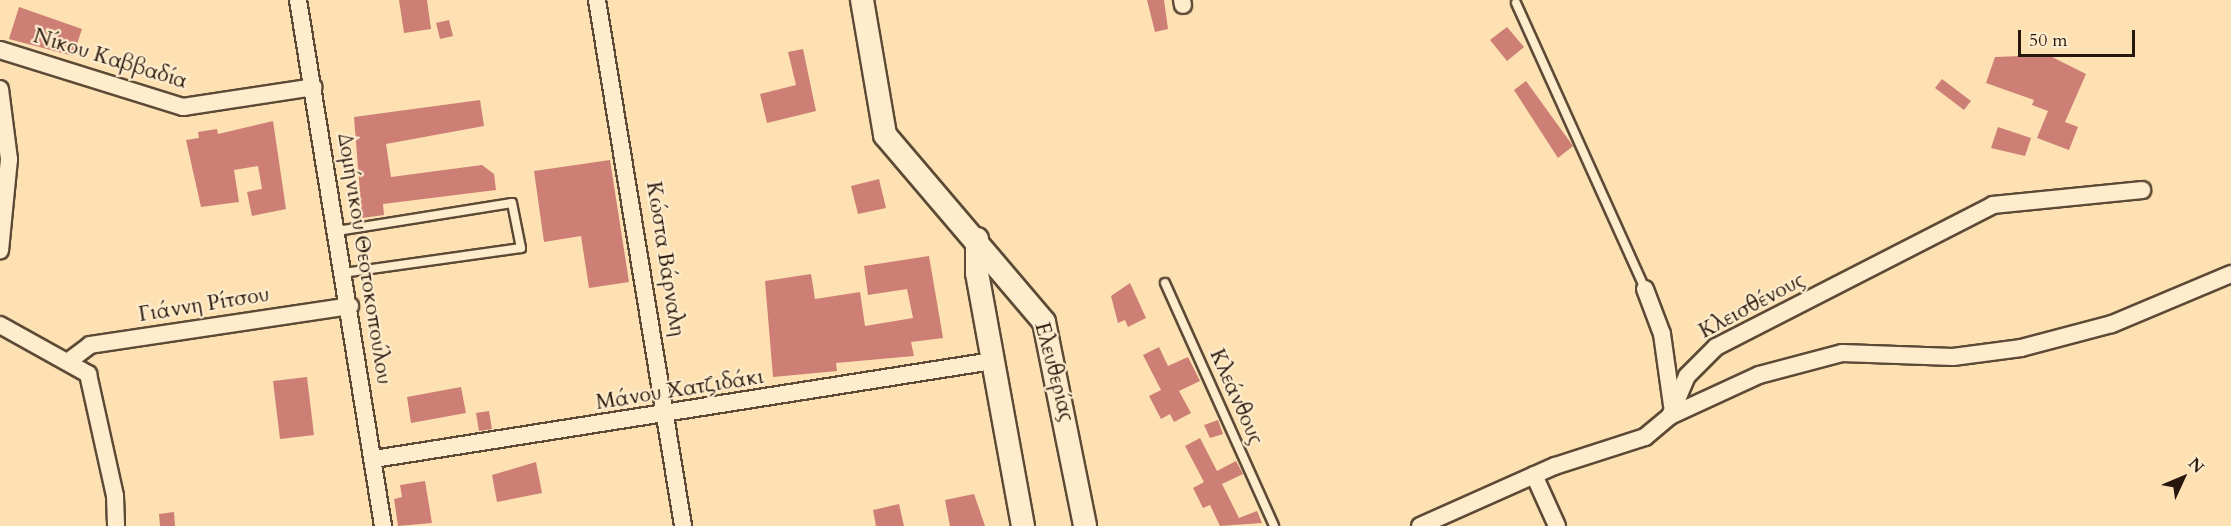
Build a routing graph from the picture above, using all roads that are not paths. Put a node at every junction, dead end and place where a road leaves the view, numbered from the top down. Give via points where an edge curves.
1 (298, 0) edge
2 (597, 0) edge
3 (862, 0) edge
4 (1516, 3) dead end
5 (0, 50) edge
6 (313, 87) junction
7 (0, 89) edge
8 (2142, 190) dead end
9 (337, 231) junction
10 (977, 239) junction
11 (0, 251) edge
12 (344, 273) junction
13 (2231, 274) edge
14 (1165, 284) dead end
15 (1645, 289) joint
16 (350, 306) junction
17 (0, 325) edge
18 (69, 360) junction
19 (992, 361) junction
20 (1672, 413) junction
21 (668, 415) junction
22 (374, 459) junction
23 (1534, 475) junction
24 (117, 526) edge
25 (383, 526) edge
26 (683, 526) edge
27 (1023, 526) edge
28 (1086, 526) edge
29 (1274, 526) edge
30 (1420, 526) edge
31 (1557, 526) edge

1 - 6 street, Δομήνικου Θεοτοκοπούλου
2 - 21 street, Κώστα Βάρναλη
3 - 10 street, Ελευθερίας via 885,135
4 - 15 lane
5 - 6 street, Νίκου Καββαδία via 183,107
6 - 9 street, Δομήνικου Θεοτοκοπούλου
7 - 11 street via 9,159
8 - 20 street, Κλεισθένους via 1994,205 1716,347 1687,376
9 - 12 street, Δομήνικου Θεοτοκοπούλου
9 - 12 lane via 512,203 521,248
10 - 19 street via 977,273
10 - 28 street, Ελευθερίας via 1036,309 1048,333
12 - 16 street, Δομήνικου Θεοτοκοπούλου
13 - 20 street via 2112,324 2021,348 1953,357 1842,353 1759,375
14 - 29 lane, Κλεάνθους
15 - 20 street via 1662,334
16 - 18 street, Γιάννη Ρίτσου via 90,345
16 - 22 street, Δομήνικου Θεοτοκοπούλου
17 - 18 street
18 - 24 street via 90,380
19 - 21 street, Μάνου Χατζιδάκι
19 - 27 street
20 - 23 street, Κλεισθένους via 1645,436
21 - 22 street, Μάνου Χατζιδάκι
21 - 26 street, Κώστα Βάρναλη
22 - 25 street, Δομήνικου Θεοτοκοπούλου
23 - 30 street, Κλεισθένους
23 - 31 street

